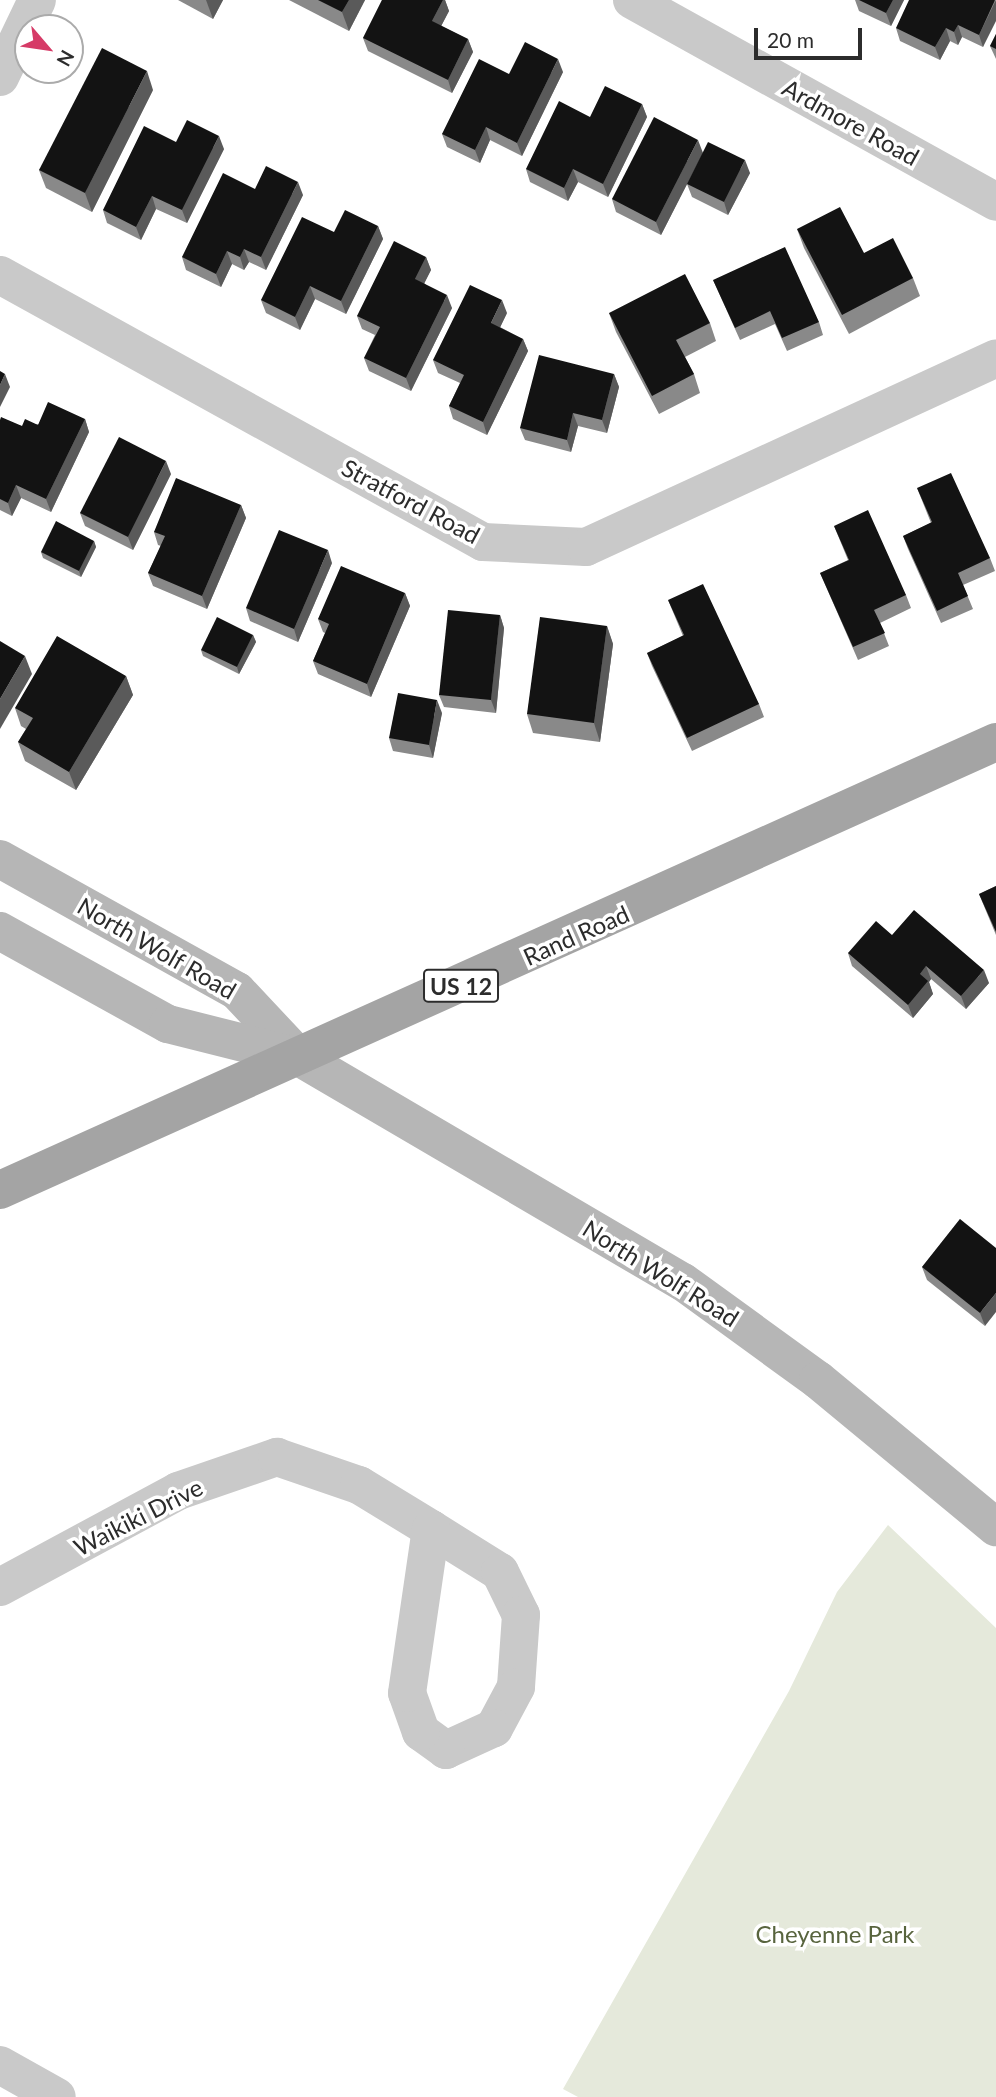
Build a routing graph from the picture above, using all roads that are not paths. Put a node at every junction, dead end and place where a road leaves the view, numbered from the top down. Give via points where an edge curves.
1 (37, 0) edge
2 (632, 0) edge
3 (0, 78) edge
4 (996, 202) edge
5 (0, 275) edge
6 (996, 358) edge
7 (996, 743) edge
8 (0, 859) edge
9 (0, 931) edge
10 (299, 1057) junction
11 (0, 1190) edge
12 (996, 1527) edge
13 (431, 1529) junction
14 (0, 1587) edge
15 (0, 2065) edge
16 (57, 2097) edge

1 - 3 street
2 - 4 street, Ardmore Road
5 - 6 street, Stratford Road via 483,542 586,547
7 - 10 main road, Rand Road / US 12
8 - 10 main road, North Wolf Road via 237,991
9 - 10 main road, North Wolf Road via 168,1024
10 - 11 main road, Rand Road / US 12
10 - 12 main road, North Wolf Road via 683,1282 818,1380
13 - 13 street, Waikiki Drive via 407,1693 421,1732 446,1750 494,1728 516,1687 521,1615 500,1572
13 - 14 street, Waikiki Drive via 359,1485 277,1457 178,1491
15 - 16 street

